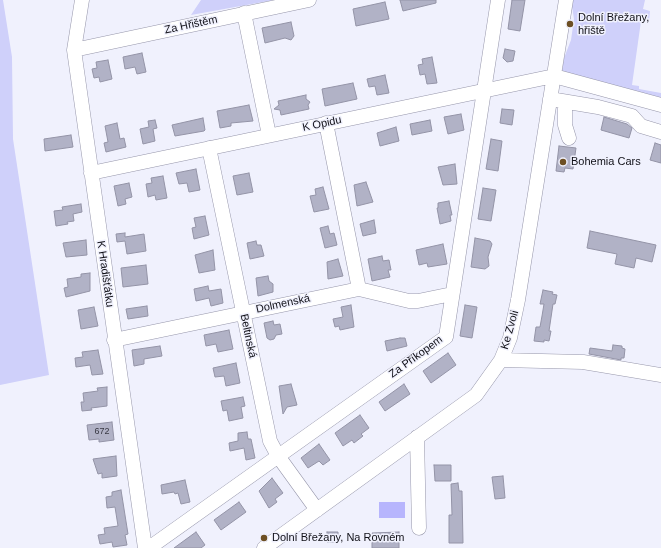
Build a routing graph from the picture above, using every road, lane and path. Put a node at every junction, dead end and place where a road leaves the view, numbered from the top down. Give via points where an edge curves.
1 (82, 0) edge
2 (309, 0) edge
3 (498, 0) edge
4 (566, 0) edge
5 (244, 13) junction
6 (74, 50) junction
7 (554, 76) junction
8 (484, 90) junction
9 (550, 99) junction
10 (565, 102) junction
11 (661, 105) edge
12 (326, 123) junction
13 (661, 132) edge
14 (269, 135) junction
15 (569, 138) dead end
16 (209, 148) junction
17 (91, 173) junction
18 (359, 289) junction
19 (452, 294) junction
20 (244, 313) junction
21 (114, 340) junction
22 (501, 360) junction
23 (661, 376) edge
24 (418, 437) junction
25 (278, 456) junction
26 (317, 510) junction
27 (419, 528) dead end
28 (145, 548) edge
29 (149, 548) edge
30 (264, 548) edge

1 - 6 street, K Hradišťátku
2 - 5 street, Za Hřištěm
3 - 8 street, Za Příkopem
4 - 7 street, Ke Zvoli
5 - 6 street, Za Hřištěm
5 - 14 street
6 - 17 street, K Hradišťátku
7 - 8 street, K Opidu
7 - 9 street, Ke Zvoli
7 - 11 street
8 - 12 street, K Opidu
8 - 19 street, Za Příkopem
9 - 10 street
9 - 22 street, Ke Zvoli via 518,300 510,338
10 - 13 street via 632,116 641,126
10 - 15 street via 565,125
12 - 14 street, K Opidu
12 - 18 street
14 - 16 street, K Opidu
16 - 17 street, K Opidu
16 - 20 street, Beltinská
17 - 21 street, K Hradišťátku
18 - 19 street, Dolmenská via 408,301
18 - 20 street, Dolmenská
19 - 25 street, Za Příkopem via 446,337
20 - 21 street, Dolmenská
20 - 25 street, Beltinská via 270,441
21 - 28 street, K Hradišťátku
22 - 23 street via 583,362
22 - 24 street, Ke Zvoli via 476,395
24 - 26 street, Ke Zvoli
24 - 27 street
25 - 26 street, Beltinská
25 - 29 street, Za Příkopem
26 - 30 street, Ke Zvoli

